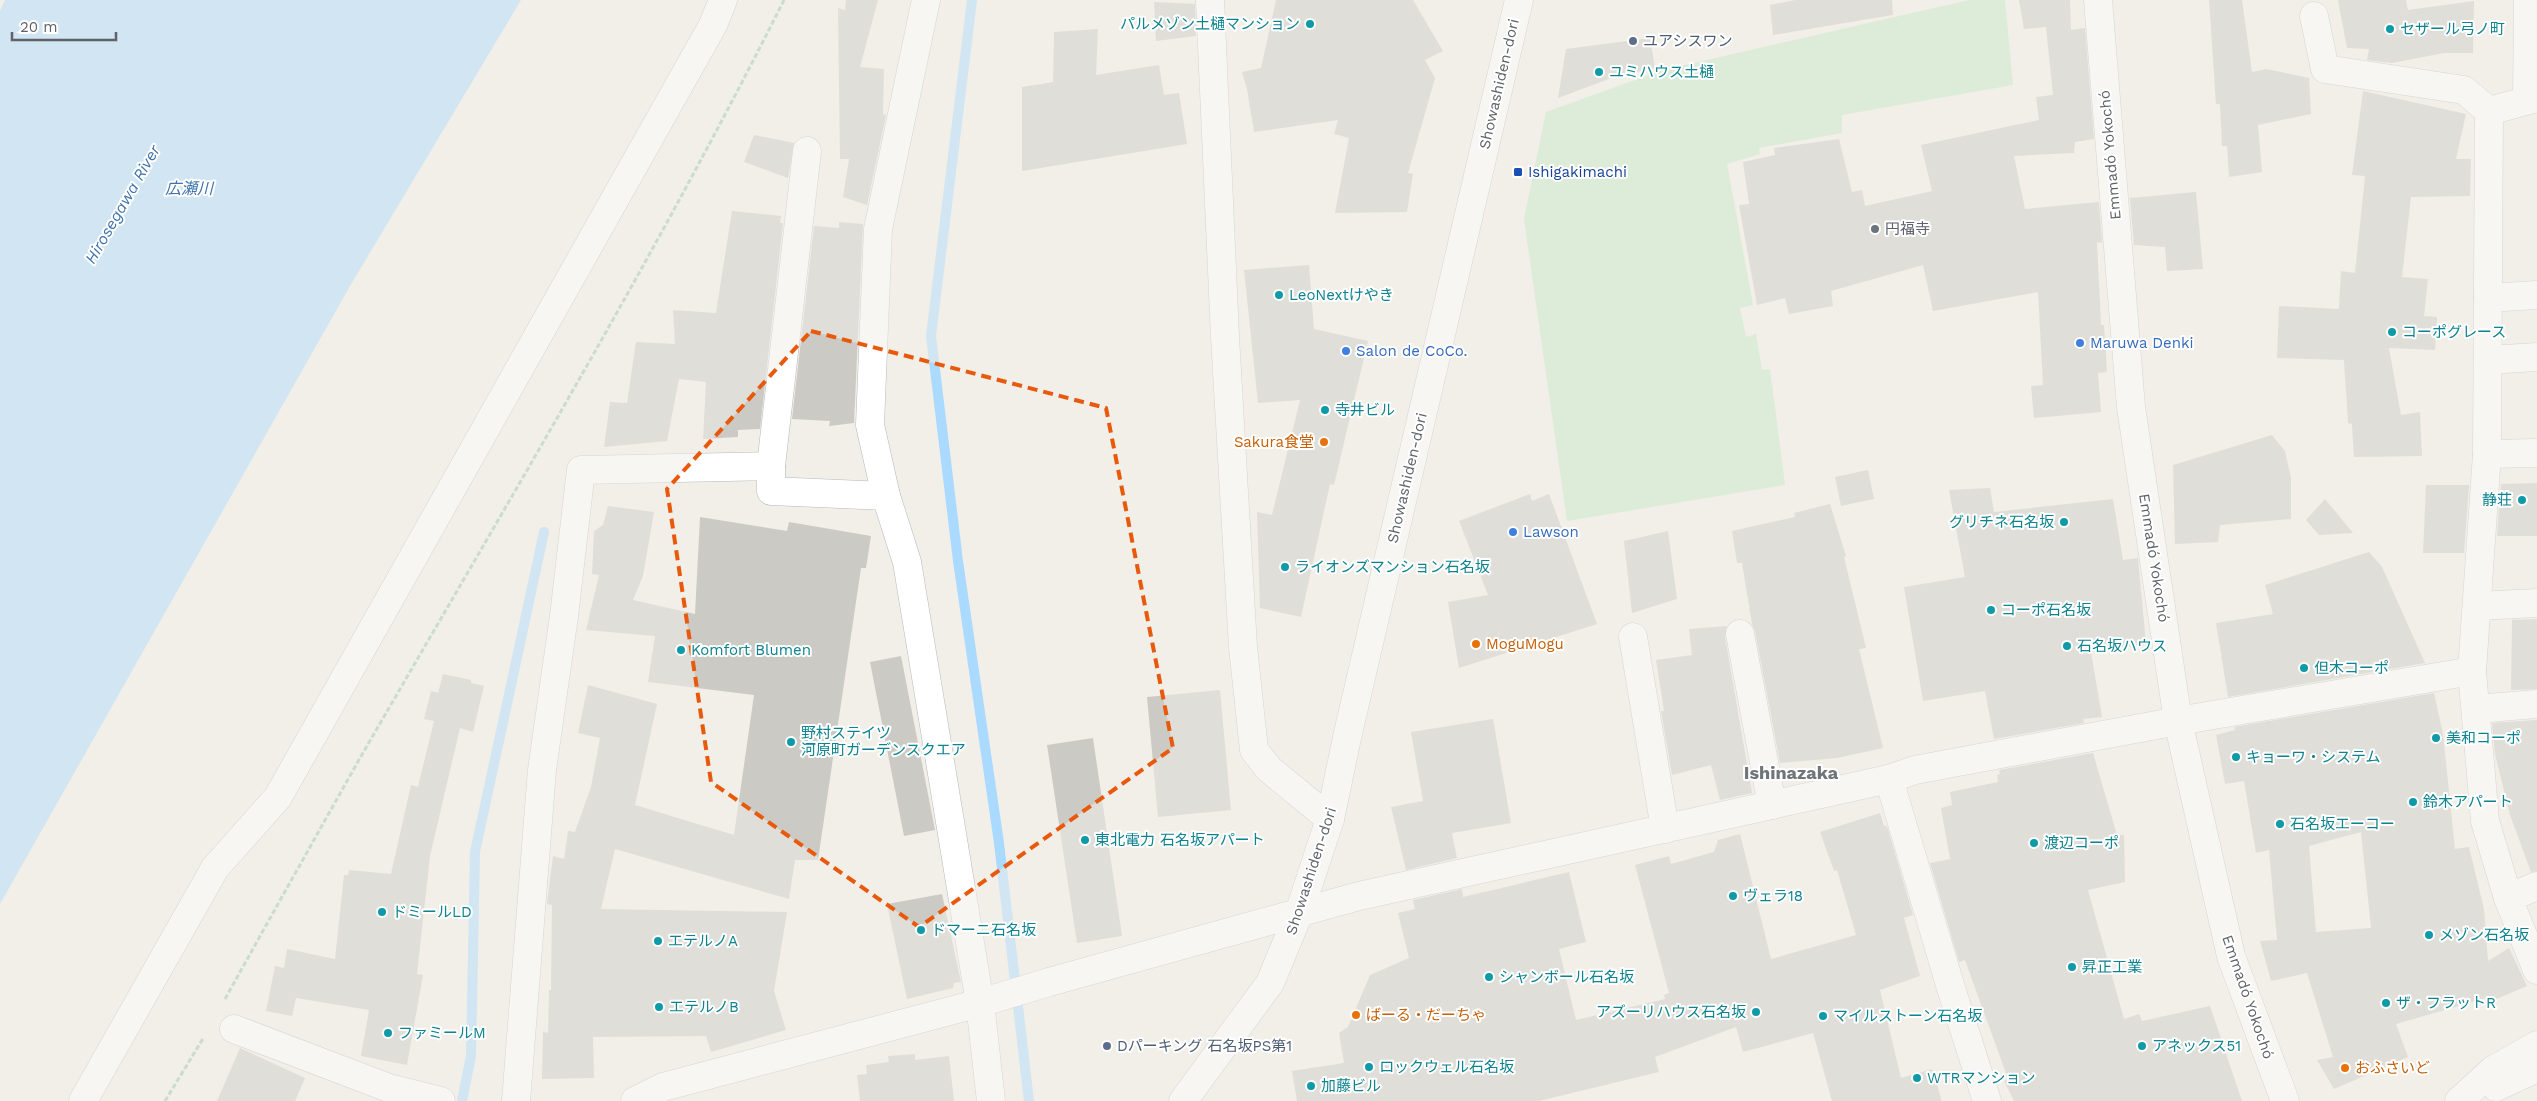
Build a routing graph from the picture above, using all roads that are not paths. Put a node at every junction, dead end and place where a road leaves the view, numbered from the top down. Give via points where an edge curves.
1 (723, 0) edge
2 (926, 0) edge
3 (1210, 0) edge
4 (1518, 0) edge
5 (2098, 0) edge
6 (2528, 0) edge
7 (2314, 16) dead end
8 (2532, 99) edge
9 (2489, 112) junction
10 (807, 150) dead end
11 (2537, 295) edge
12 (2488, 298) junction
13 (2537, 357) edge
14 (2488, 360) junction
15 (2537, 453) edge
16 (2488, 454) junction
17 (771, 466) junction
18 (886, 496) junction
19 (2537, 603) edge
20 (2477, 606) junction
21 (1740, 634) dead end
22 (1632, 637) dead end
23 (2472, 671) junction
24 (2537, 704) edge
25 (2476, 709) junction
26 (2178, 721) junction
27 (1889, 779) junction
28 (1772, 805) junction
29 (1330, 819) junction
30 (1664, 829) junction
31 (2537, 886) edge
32 (2508, 898) junction
33 (1299, 913) junction
34 (2537, 970) edge
35 (989, 1000) junction
36 (221, 1029) road end
37 (2537, 1044) edge
38 (2537, 1068) edge
39 (428, 1099) edge
40 (83, 1101) edge
41 (516, 1101) edge
42 (635, 1101) edge
43 (991, 1101) edge
44 (1183, 1101) edge
45 (1987, 1101) edge
46 (2285, 1101) edge
47 (2459, 1101) edge
48 (2466, 1101) edge

1 - 40 street via 708,34 278,797 215,868
2 - 18 street via 878,229 870,425
3 - 29 street via 1243,647 1254,750 1269,769
4 - 29 street, Showashiden-dori
5 - 26 street, Emmadó Yokochó via 2131,407
6 - 8 street
7 - 9 street via 2326,69 2464,90
8 - 9 street
9 - 12 street
10 - 17 street
11 - 12 street
12 - 14 street
13 - 14 street
14 - 16 street
15 - 16 street
16 - 20 street
17 - 18 street via 771,491
17 - 41 street via 581,470 542,770
18 - 35 street via 907,562
19 - 20 street
20 - 23 street
21 - 28 street
22 - 30 street
23 - 25 street
23 - 26 street
24 - 25 street
25 - 32 street via 2485,821
26 - 27 street via 1915,770
26 - 46 street, Emmadó Yokochó via 2231,956
27 - 28 street
27 - 45 street
28 - 30 street
29 - 33 street, Showashiden-dori
30 - 33 street via 1359,896
31 - 32 street
32 - 34 street
33 - 35 street
33 - 44 street, Showashiden-dori via 1270,983
35 - 42 street via 663,1087
35 - 43 street
36 - 39 street
37 - 47 street via 2493,1070
38 - 48 street

